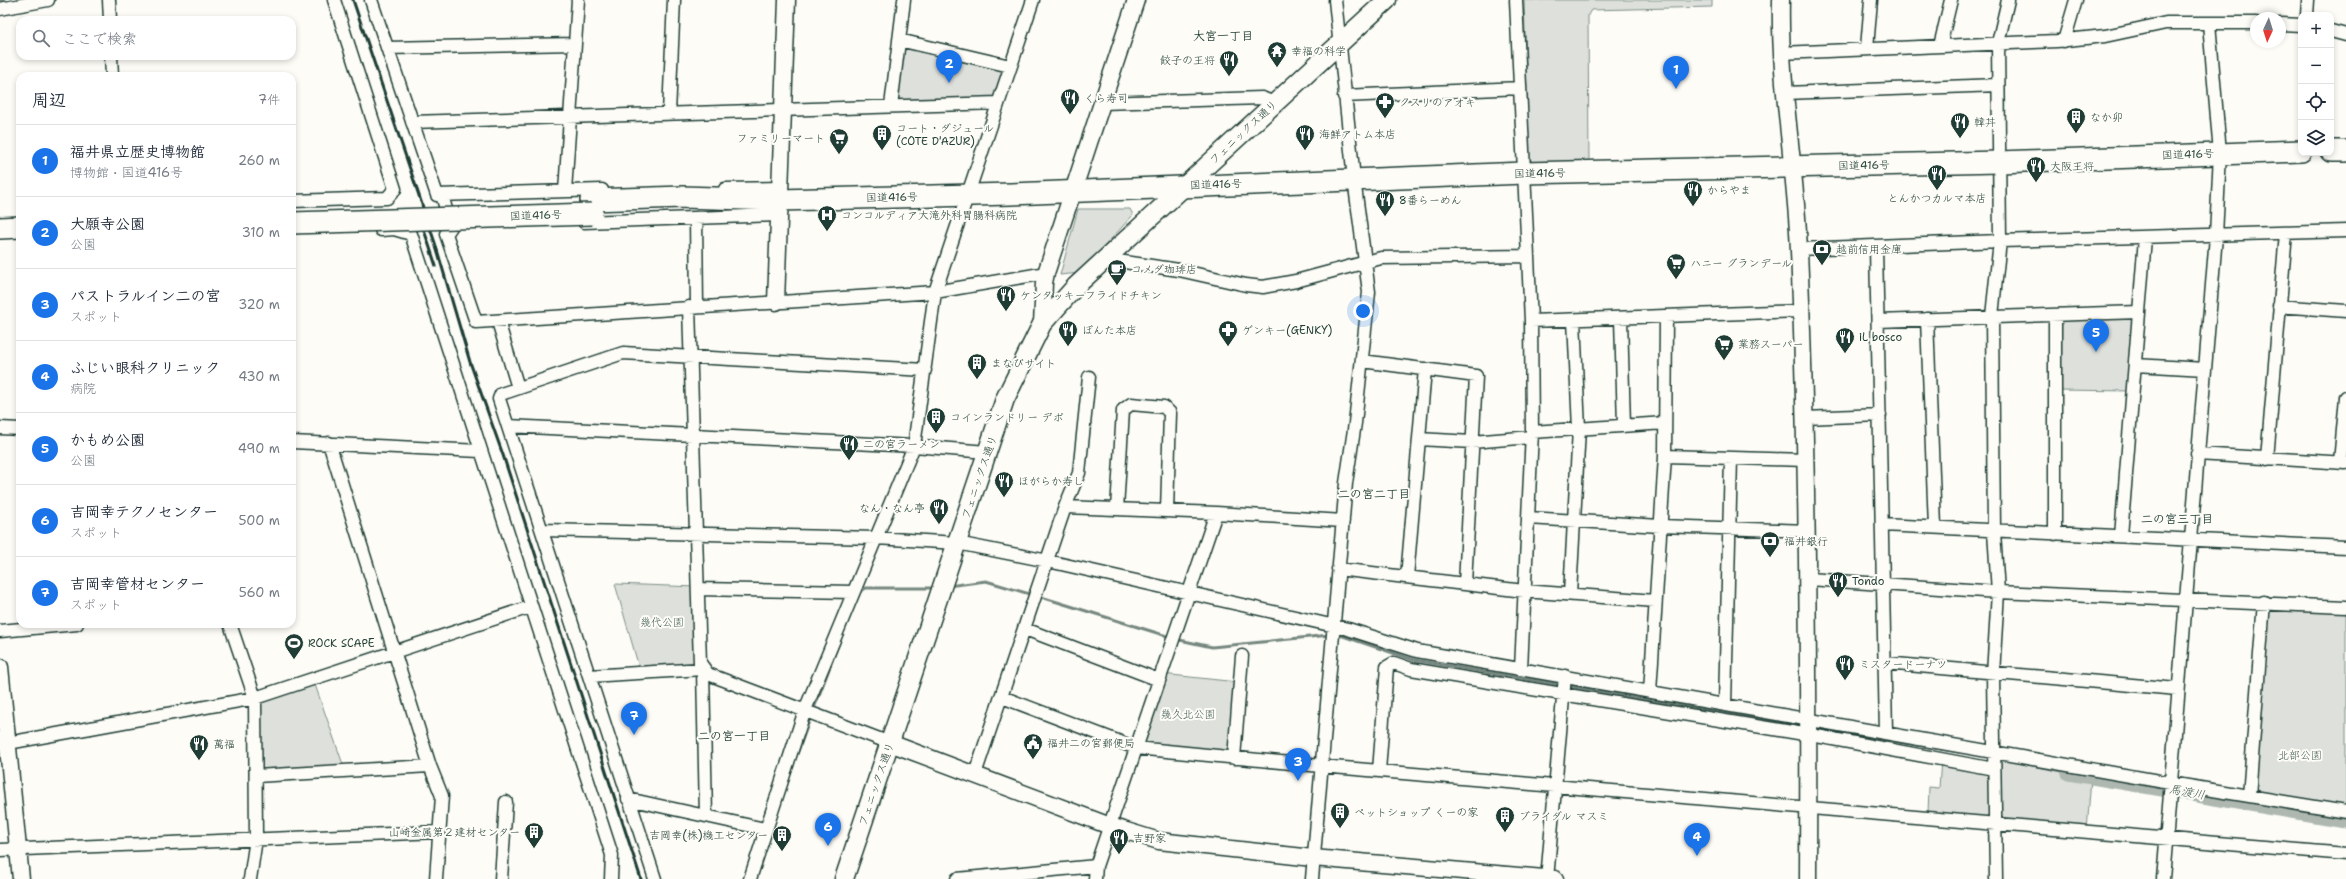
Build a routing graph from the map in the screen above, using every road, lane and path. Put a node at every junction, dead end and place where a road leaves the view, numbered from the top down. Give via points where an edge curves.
1 (48, 0) edge
2 (109, 0) edge
3 (334, 0) edge
4 (371, 0) edge
5 (578, 0) edge
6 (674, 0) edge
7 (787, 0) edge
8 (904, 0) edge
9 (1033, 0) edge
10 (1134, 0) edge
11 (1335, 0) edge
12 (1387, 0) edge
13 (1516, 0) edge
14 (1781, 0) edge
15 (1871, 0) edge
16 (1951, 0) edge
17 (2008, 0) edge
18 (2076, 0) edge
19 (2308, 0) edge
20 (0, 9) edge
21 (2307, 12) edge
22 (110, 16) edge
23 (2210, 23) junction
24 (2250, 23) edge
25 (2286, 24) edge
26 (2298, 25) edge
27 (2334, 32) edge
28 (2346, 35) edge
29 (899, 40) junction
30 (2064, 41) junction
31 (1998, 43) junction
32 (575, 44) junction
33 (1338, 45) junction
34 (1940, 46) junction
35 (387, 48) junction
36 (1867, 48) junction
37 (1782, 53) junction
38 (111, 60) edge
39 (1010, 66) junction
40 (112, 72) edge
41 (1998, 85) junction
42 (1520, 88) junction
43 (1785, 94) junction
44 (1344, 96) junction
45 (998, 103) junction
46 (1102, 103) junction
47 (1274, 103) junction
48 (891, 106) junction
49 (783, 109) junction
50 (669, 113) junction
51 (570, 116) junction
52 (412, 122) junction
53 (2298, 151) edge
54 (2334, 151) edge
55 (2346, 151) edge
56 (2220, 153) junction
57 (1999, 162) junction
58 (1792, 167) junction
59 (1524, 173) junction
60 (1354, 179) junction
61 (1184, 186) junction
62 (1073, 190) junction
63 (565, 191) junction
64 (442, 195) junction
65 (967, 196) junction
66 (387, 198) junction
67 (296, 201) edge
68 (779, 201) junction
69 (592, 207) junction
70 (296, 211) edge
71 (696, 218) junction
72 (296, 223) edge
73 (451, 227) junction
74 (0, 228) edge
75 (16, 228) edge
76 (394, 229) junction
77 (2346, 231) edge
78 (296, 233) edge
79 (2286, 233) junction
80 (2216, 236) junction
81 (2145, 238) junction
82 (2000, 241) junction
83 (1876, 246) junction
84 (1799, 249) junction
85 (1527, 256) junction
86 (1104, 259) junction
87 (1366, 261) junction
88 (1046, 273) junction
89 (935, 292) junction
90 (776, 302) junction
91 (2279, 306) junction
92 (693, 307) junction
93 (1801, 311) junction
94 (2346, 311) edge
95 (2139, 312) junction
96 (2056, 315) junction
97 (1666, 316) junction
98 (1992, 316) junction
99 (1621, 318) junction
100 (1574, 320) junction
101 (1927, 320) junction
102 (498, 321) junction
103 (1531, 321) junction
104 (1878, 321) junction
105 (1042, 324) junction
106 (690, 356) junction
107 (1362, 361) junction
108 (2135, 365) junction
109 (1425, 369) junction
110 (2205, 369) junction
111 (925, 370) junction
112 (1089, 377) dead end
113 (518, 388) junction
114 (2346, 397) edge
115 (1880, 414) junction
116 (1804, 418) junction
117 (1665, 423) junction
118 (508, 426) junction
119 (1624, 426) junction
120 (0, 428) edge
121 (16, 429) edge
122 (1579, 429) junction
123 (1532, 434) junction
124 (693, 436) junction
125 (1419, 439) junction
126 (296, 442) edge
127 (1472, 442) junction
128 (329, 443) junction
129 (914, 446) junction
130 (480, 451) junction
131 (988, 452) junction
132 (2197, 454) junction
133 (1665, 456) junction
134 (1731, 458) junction
135 (2267, 459) junction
136 (1806, 460) junction
137 (2343, 463) edge
138 (1065, 507) junction
139 (1117, 509) junction
140 (1167, 511) junction
141 (1216, 513) junction
142 (1528, 518) junction
143 (1343, 522) junction
144 (1574, 522) junction
145 (1882, 525) junction
146 (1660, 526) junction
147 (1935, 527) junction
148 (1730, 529) junction
149 (543, 530) junction
150 (1808, 531) junction
151 (1994, 532) junction
152 (696, 534) junction
153 (2055, 534) junction
154 (2121, 536) junction
155 (876, 538) junction
156 (2190, 540) junction
157 (957, 543) junction
158 (2346, 547) edge
159 (1048, 561) junction
160 (1338, 569) junction
161 (1407, 577) junction
162 (1809, 580) junction
163 (1883, 583) junction
164 (1465, 584) junction
165 (698, 589) junction
166 (1524, 590) junction
167 (853, 592) junction
168 (1998, 592) junction
169 (1189, 593) junction
170 (1570, 594) junction
171 (1655, 601) junction
172 (2185, 601) junction
173 (2264, 602) junction
174 (530, 607) junction
175 (2346, 607) edge
176 (1333, 626) junction
177 (33, 628) edge
178 (231, 628) edge
179 (1025, 629) junction
180 (0, 631) edge
181 (395, 651) junction
182 (1242, 656) dead end
183 (1885, 663) junction
184 (0, 667) edge
185 (703, 669) junction
186 (1521, 669) junction
187 (1993, 674) junction
188 (589, 676) junction
189 (1564, 676) junction
190 (1159, 680) junction
191 (2177, 689) junction
192 (1650, 692) junction
193 (1563, 695) junction
194 (1002, 697) junction
195 (255, 698) junction
196 (1725, 705) junction
197 (805, 710) junction
198 (1808, 718) junction
199 (1886, 732) junction
200 (1808, 736) junction
201 (8, 743) junction
202 (890, 743) junction
203 (1136, 748) junction
204 (1993, 752) junction
205 (1234, 758) junction
206 (430, 766) junction
207 (1321, 766) junction
208 (1994, 769) junction
209 (1379, 771) junction
210 (975, 774) junction
211 (256, 776) junction
212 (2170, 783) junction
213 (1555, 786) junction
214 (2249, 796) junction
215 (628, 798) junction
216 (506, 802) dead end
217 (1808, 808) junction
218 (2346, 812) edge
219 (706, 816) junction
220 (1996, 823) junction
221 (1110, 826) junction
222 (765, 829) junction
223 (439, 832) junction
224 (2165, 838) junction
225 (256, 839) junction
226 (19, 849) junction
227 (0, 850) edge
228 (2346, 854) edge
229 (1313, 858) junction
230 (1096, 866) junction
231 (1018, 875) edge
232 (963, 878) edge
233 (21, 879) edge
234 (250, 879) edge
235 (436, 879) edge
236 (501, 879) edge
237 (610, 879) edge
238 (655, 879) edge
239 (750, 879) edge
240 (844, 879) edge
241 (1095, 879) edge
242 (1312, 879) edge
243 (1550, 879) edge
244 (1808, 879) edge
245 (1996, 879) edge
246 (2163, 879) edge

1 - 20 street
2 - 22 street
3 - 66 street via 395,189
4 - 35 street
5 - 32 street
6 - 50 street
7 - 49 street
8 - 29 street
9 - 39 street
10 - 46 street
11 - 33 street
12 - 33 main road, フェニックス通り
13 - 42 street
14 - 37 street
15 - 36 street
16 - 34 street
17 - 31 street
18 - 30 street
19 - 21 street
23 - 24 street
23 - 30 street via 2166,22 2105,36
23 - 56 street
25 - 26 street
27 - 28 street
29 - 39 street
29 - 48 street
30 - 31 street
31 - 34 street
31 - 41 street
32 - 35 street
32 - 51 street
33 - 44 street
33 - 47 main road, フェニックス通り
34 - 36 street
35 - 52 street
36 - 37 street
37 - 43 street
38 - 40 street
39 - 45 street
41 - 43 street
41 - 57 street
42 - 44 street
42 - 59 street
43 - 58 street
44 - 60 street
45 - 48 street
45 - 65 street
46 - 47 street via 1262,98
46 - 62 street
47 - 61 main road, フェニックス通り
48 - 49 street
49 - 50 street
49 - 68 street
50 - 51 street
51 - 52 street
51 - 63 street
52 - 64 street via 437,195
53 - 56 highway, 国道416号
54 - 55 highway
56 - 57 highway, 国道416号
56 - 80 street
57 - 58 highway, 国道416号
57 - 82 street
58 - 59 highway, 国道416号
58 - 84 street
59 - 60 highway, 国道416号
59 - 85 street
60 - 61 highway, 国道416号
60 - 87 street
61 - 62 highway, 国道416号
61 - 86 main road, フェニックス通り
62 - 65 highway, 国道416号
62 - 88 street
63 - 64 street
63 - 68 street
64 - 73 street
65 - 68 highway, 国道416号
65 - 89 street
66 - 67 street
66 - 76 street
68 - 69 highway, 国道416号 via 684,210
68 - 71 street
68 - 90 street
69 - 70 highway, 国道416号
69 - 72 highway, 国道416号, bridge
71 - 73 street
71 - 92 street
73 - 102 street via 446,234 476,322
74 - 75 highway
76 - 78 street
76 - 130 street via 411,234
77 - 79 street
79 - 80 street
79 - 91 street
80 - 81 street
80 - 110 street
81 - 82 street
81 - 95 street
82 - 83 street
82 - 98 street
83 - 84 street
83 - 104 street
84 - 93 street
85 - 87 street via 1380,258
85 - 103 street
86 - 87 street via 1179,270 1263,287 1296,281
86 - 105 main road, フェニックス通り
87 - 107 street via 1370,292
88 - 89 street
88 - 105 street
89 - 90 street
89 - 111 street
90 - 92 street
91 - 94 street
91 - 135 street
92 - 102 street
92 - 106 street
93 - 97 street
93 - 116 street
95 - 96 street
95 - 108 street
96 - 98 street
96 - 153 street
97 - 99 street
97 - 117 street
98 - 101 street
98 - 151 street
99 - 100 street
99 - 119 street
100 - 103 street
100 - 122 street
101 - 104 street
101 - 147 street
102 - 113 street
103 - 123 street
104 - 115 street
105 - 131 main road, フェニックス通り via 1011,385
106 - 111 street
106 - 113 street via 623,353
106 - 124 street
107 - 109 street
107 - 143 street
108 - 110 street
108 - 154 street
109 - 125 street
109 - 127 street via 1476,376
110 - 132 street
111 - 129 street
112 - 138 street via 1079,473
113 - 118 street via 501,394 499,399
114 - 137 street
115 - 116 street
115 - 145 street
116 - 136 street
117 - 119 street
117 - 133 street
118 - 124 street
118 - 149 street
119 - 122 street
120 - 121 street
122 - 123 street
122 - 144 street
123 - 127 street
123 - 142 street
124 - 129 street
124 - 152 street
125 - 127 street
125 - 161 street
126 - 128 street
127 - 164 street
128 - 130 street
128 - 181 street
129 - 131 street
129 - 155 street
130 - 174 street
131 - 157 main road, フェニックス通り
132 - 135 street
132 - 156 street
133 - 134 street
133 - 146 street
134 - 136 street
134 - 148 street
135 - 137 street
136 - 150 street
138 - 139 street
138 - 159 street
139 - 140 street
139 - 140 street via 1123,410 1131,404 1164,407 1170,413
140 - 141 street
141 - 143 street
141 - 169 street
142 - 144 street
142 - 166 street
143 - 160 street
144 - 146 street
144 - 170 street
145 - 147 street
145 - 163 street
146 - 148 street
146 - 171 street
147 - 151 street
148 - 150 street
148 - 196 street
149 - 152 street
149 - 188 street
150 - 162 street
151 - 153 street
151 - 168 street
152 - 155 street
152 - 165 street
153 - 154 street
154 - 156 street
155 - 157 street
155 - 167 street
156 - 158 street
156 - 172 street
157 - 159 street
157 - 202 main road, フェニックス通り
159 - 169 street
159 - 179 street
160 - 161 street
160 - 176 street
161 - 164 street
162 - 163 street
162 - 198 street
163 - 168 street
163 - 183 street
164 - 166 street
165 - 167 street
165 - 185 street via 700,663
166 - 170 street
166 - 186 street
167 - 197 street
168 - 172 street
168 - 187 street
169 - 176 street
169 - 190 street
170 - 171 street
171 - 192 street
172 - 173 street
172 - 191 street
173 - 175 street
173 - 214 street
174 - 181 street
174 - 237 street via 612,855
176 - 186 street via 1417,651
176 - 207 street
177 - 180 street
178 - 195 street
179 - 190 street
179 - 194 street
181 - 195 street
181 - 206 street
182 - 205 street
183 - 187 street
183 - 199 street
184 - 201 street
185 - 188 street
185 - 197 street via 708,674
185 - 219 street
186 - 189 street
187 - 191 street
187 - 204 street
188 - 215 street
189 - 192 street
189 - 193 street
190 - 203 street
191 - 212 street
192 - 196 street
193 - 200 street
193 - 209 street via 1390,664 1387,667
193 - 213 street
194 - 203 street
194 - 210 street
195 - 201 street
195 - 211 street
196 - 198 street
197 - 202 street
197 - 222 street
198 - 199 street
198 - 200 street
199 - 204 street
200 - 208 street
200 - 217 street
201 - 226 street
202 - 210 street
202 - 240 main road, フェニックス通り
203 - 205 street
203 - 221 street
204 - 208 street
204 - 212 street
205 - 207 street
206 - 211 street
206 - 223 street via 442,796
207 - 209 street
207 - 229 street
208 - 220 street
209 - 213 street
210 - 221 street
211 - 225 street
212 - 214 street
212 - 224 street
213 - 217 street
213 - 243 street
214 - 218 street
215 - 219 street
215 - 238 street
216 - 236 street
217 - 220 street
217 - 244 street
219 - 222 street
220 - 224 street
220 - 245 street
221 - 229 street via 1159,841
221 - 230 street
222 - 239 street
223 - 225 street
223 - 235 street
224 - 228 street
224 - 246 street
225 - 226 street
225 - 234 street
226 - 227 street
226 - 233 street
229 - 242 street
229 - 243 street
230 - 231 street
230 - 241 street
231 - 232 street

